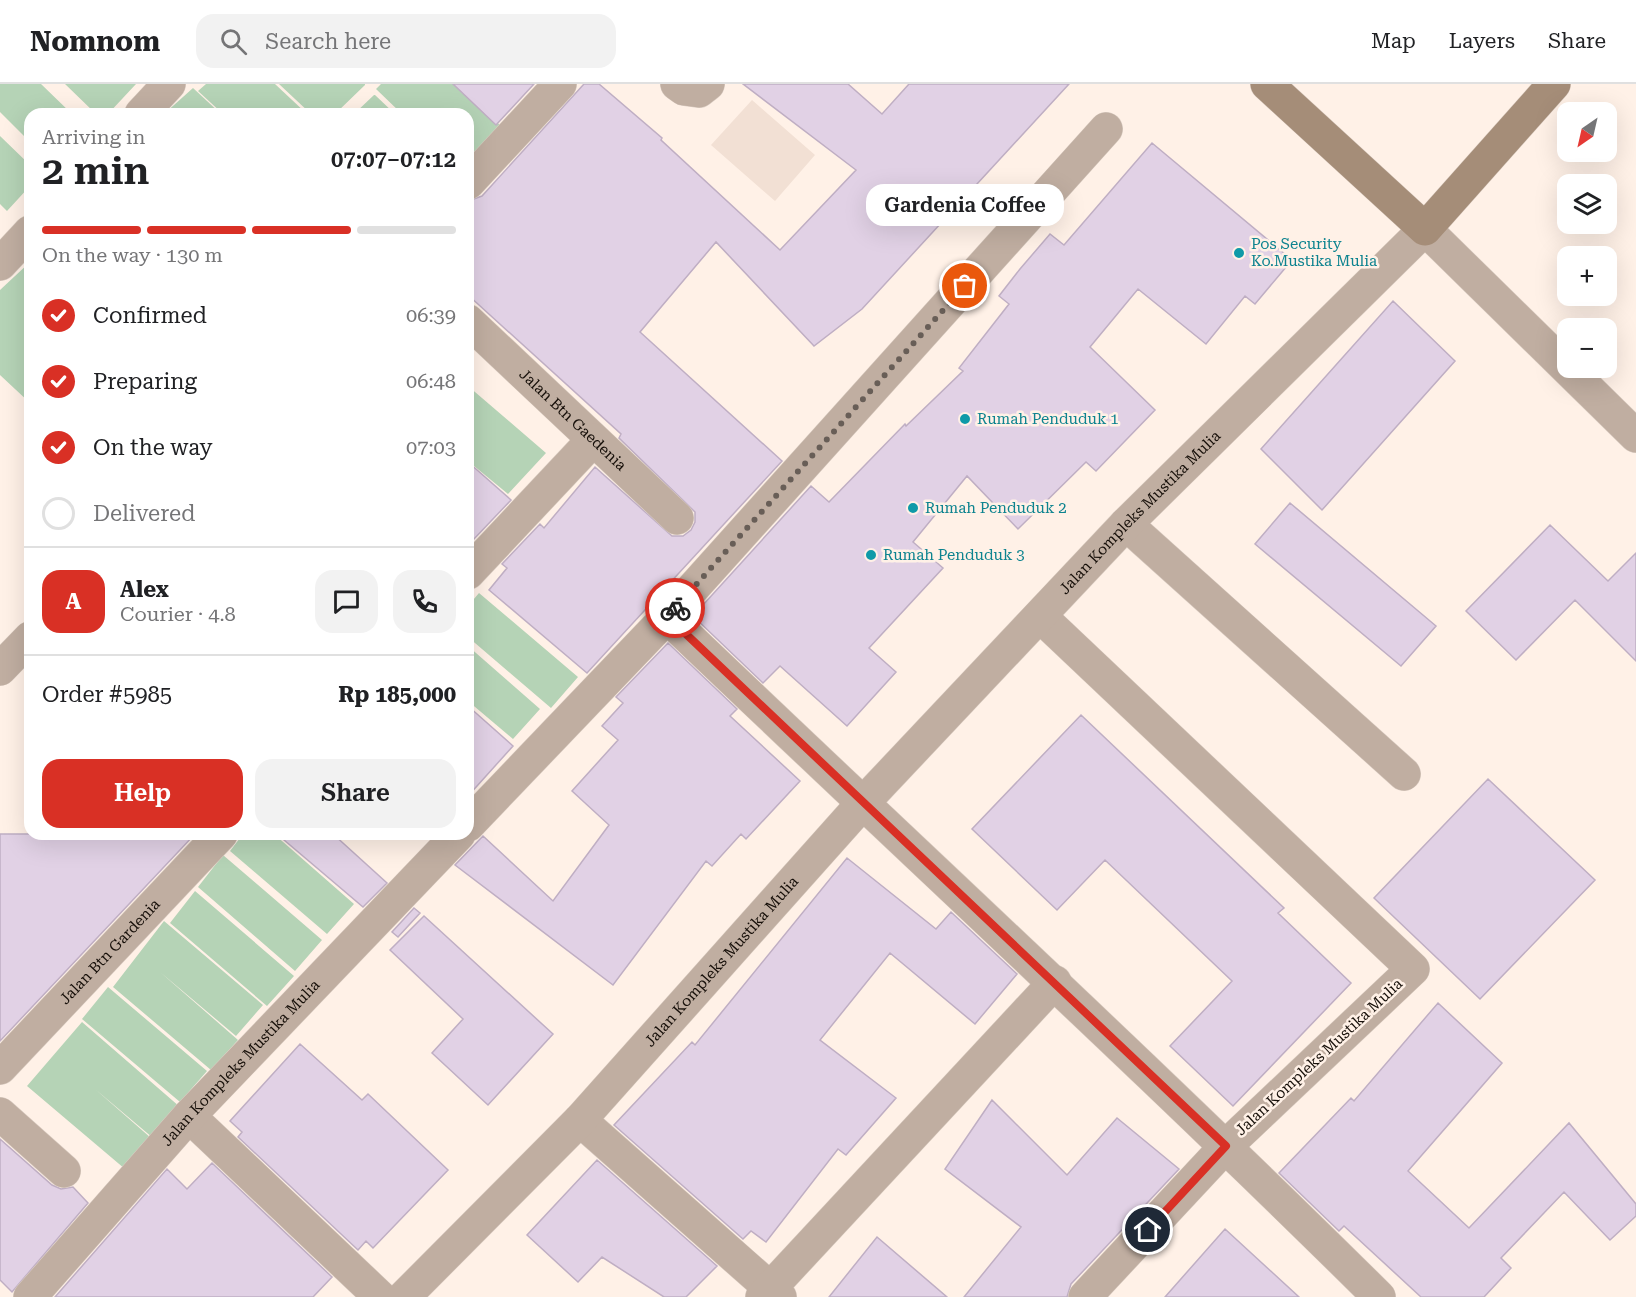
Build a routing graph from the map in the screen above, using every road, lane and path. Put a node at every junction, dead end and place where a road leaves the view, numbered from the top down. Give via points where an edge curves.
1 (169, 84) edge
2 (560, 84) edge
3 (677, 84) edge
4 (708, 84) edge
5 (1267, 84) edge
6 (1554, 84) edge
7 (147, 108) edge
8 (1106, 129) dead end
9 (474, 177) edge
10 (1425, 229) junction
11 (24, 238) edge
12 (0, 264) edge
13 (474, 327) edge
14 (1636, 436) edge
15 (593, 440) junction
16 (677, 518) dead end
17 (1126, 524) junction
18 (474, 567) edge
19 (667, 616) junction
20 (1040, 616) junction
21 (1404, 774) dead end
22 (862, 804) junction
23 (474, 819) edge
24 (215, 840) edge
25 (453, 840) edge
26 (1055, 982) junction
27 (0, 1068) edge
28 (0, 1114) edge
29 (189, 1116) junction
30 (580, 1120) junction
31 (1226, 1146) junction
32 (64, 1171) dead end
33 (771, 1294) edge
34 (30, 1297) edge
35 (380, 1297) edge
36 (404, 1297) edge
37 (1085, 1297) edge
38 (1379, 1297) edge

1 - 7 street
2 - 9 street
3 - 4 street via 699,91
5 - 10 main road
6 - 10 main road
8 - 19 street
10 - 14 street
10 - 17 street, Jalan Kompleks Mustika Mulia
11 - 12 street
13 - 15 street, Jalan Btn Gaedenia
15 - 16 street, Jalan Btn Gaedenia
15 - 18 street
17 - 20 street, Jalan Kompleks Mustika Mulia
17 - 21 street
19 - 22 street, Jalan Kompleks Mustika Mulia
19 - 23 street
20 - 22 street, Jalan Kompleks Mustika Mulia
20 - 31 street, Jalan Kompleks Mustika Mulia via 1413,969
22 - 26 street, Jalan Kompleks Mustika Mulia
22 - 30 street, Jalan Kompleks Mustika Mulia
24 - 27 street, Jalan Btn Gardenia
25 - 29 street, Jalan Kompleks Mustika Mulia
26 - 31 street, Jalan Kompleks Mustika Mulia
26 - 33 street
28 - 32 street
29 - 34 street, Jalan Kompleks Mustika Mulia
29 - 35 street
30 - 33 street
30 - 36 street, Jalan Kompleks Mustika Mulia
31 - 37 street, Jalan Kompleks Mustika Mulia
31 - 38 street, Jalan Kompleks Mustika Mulia

